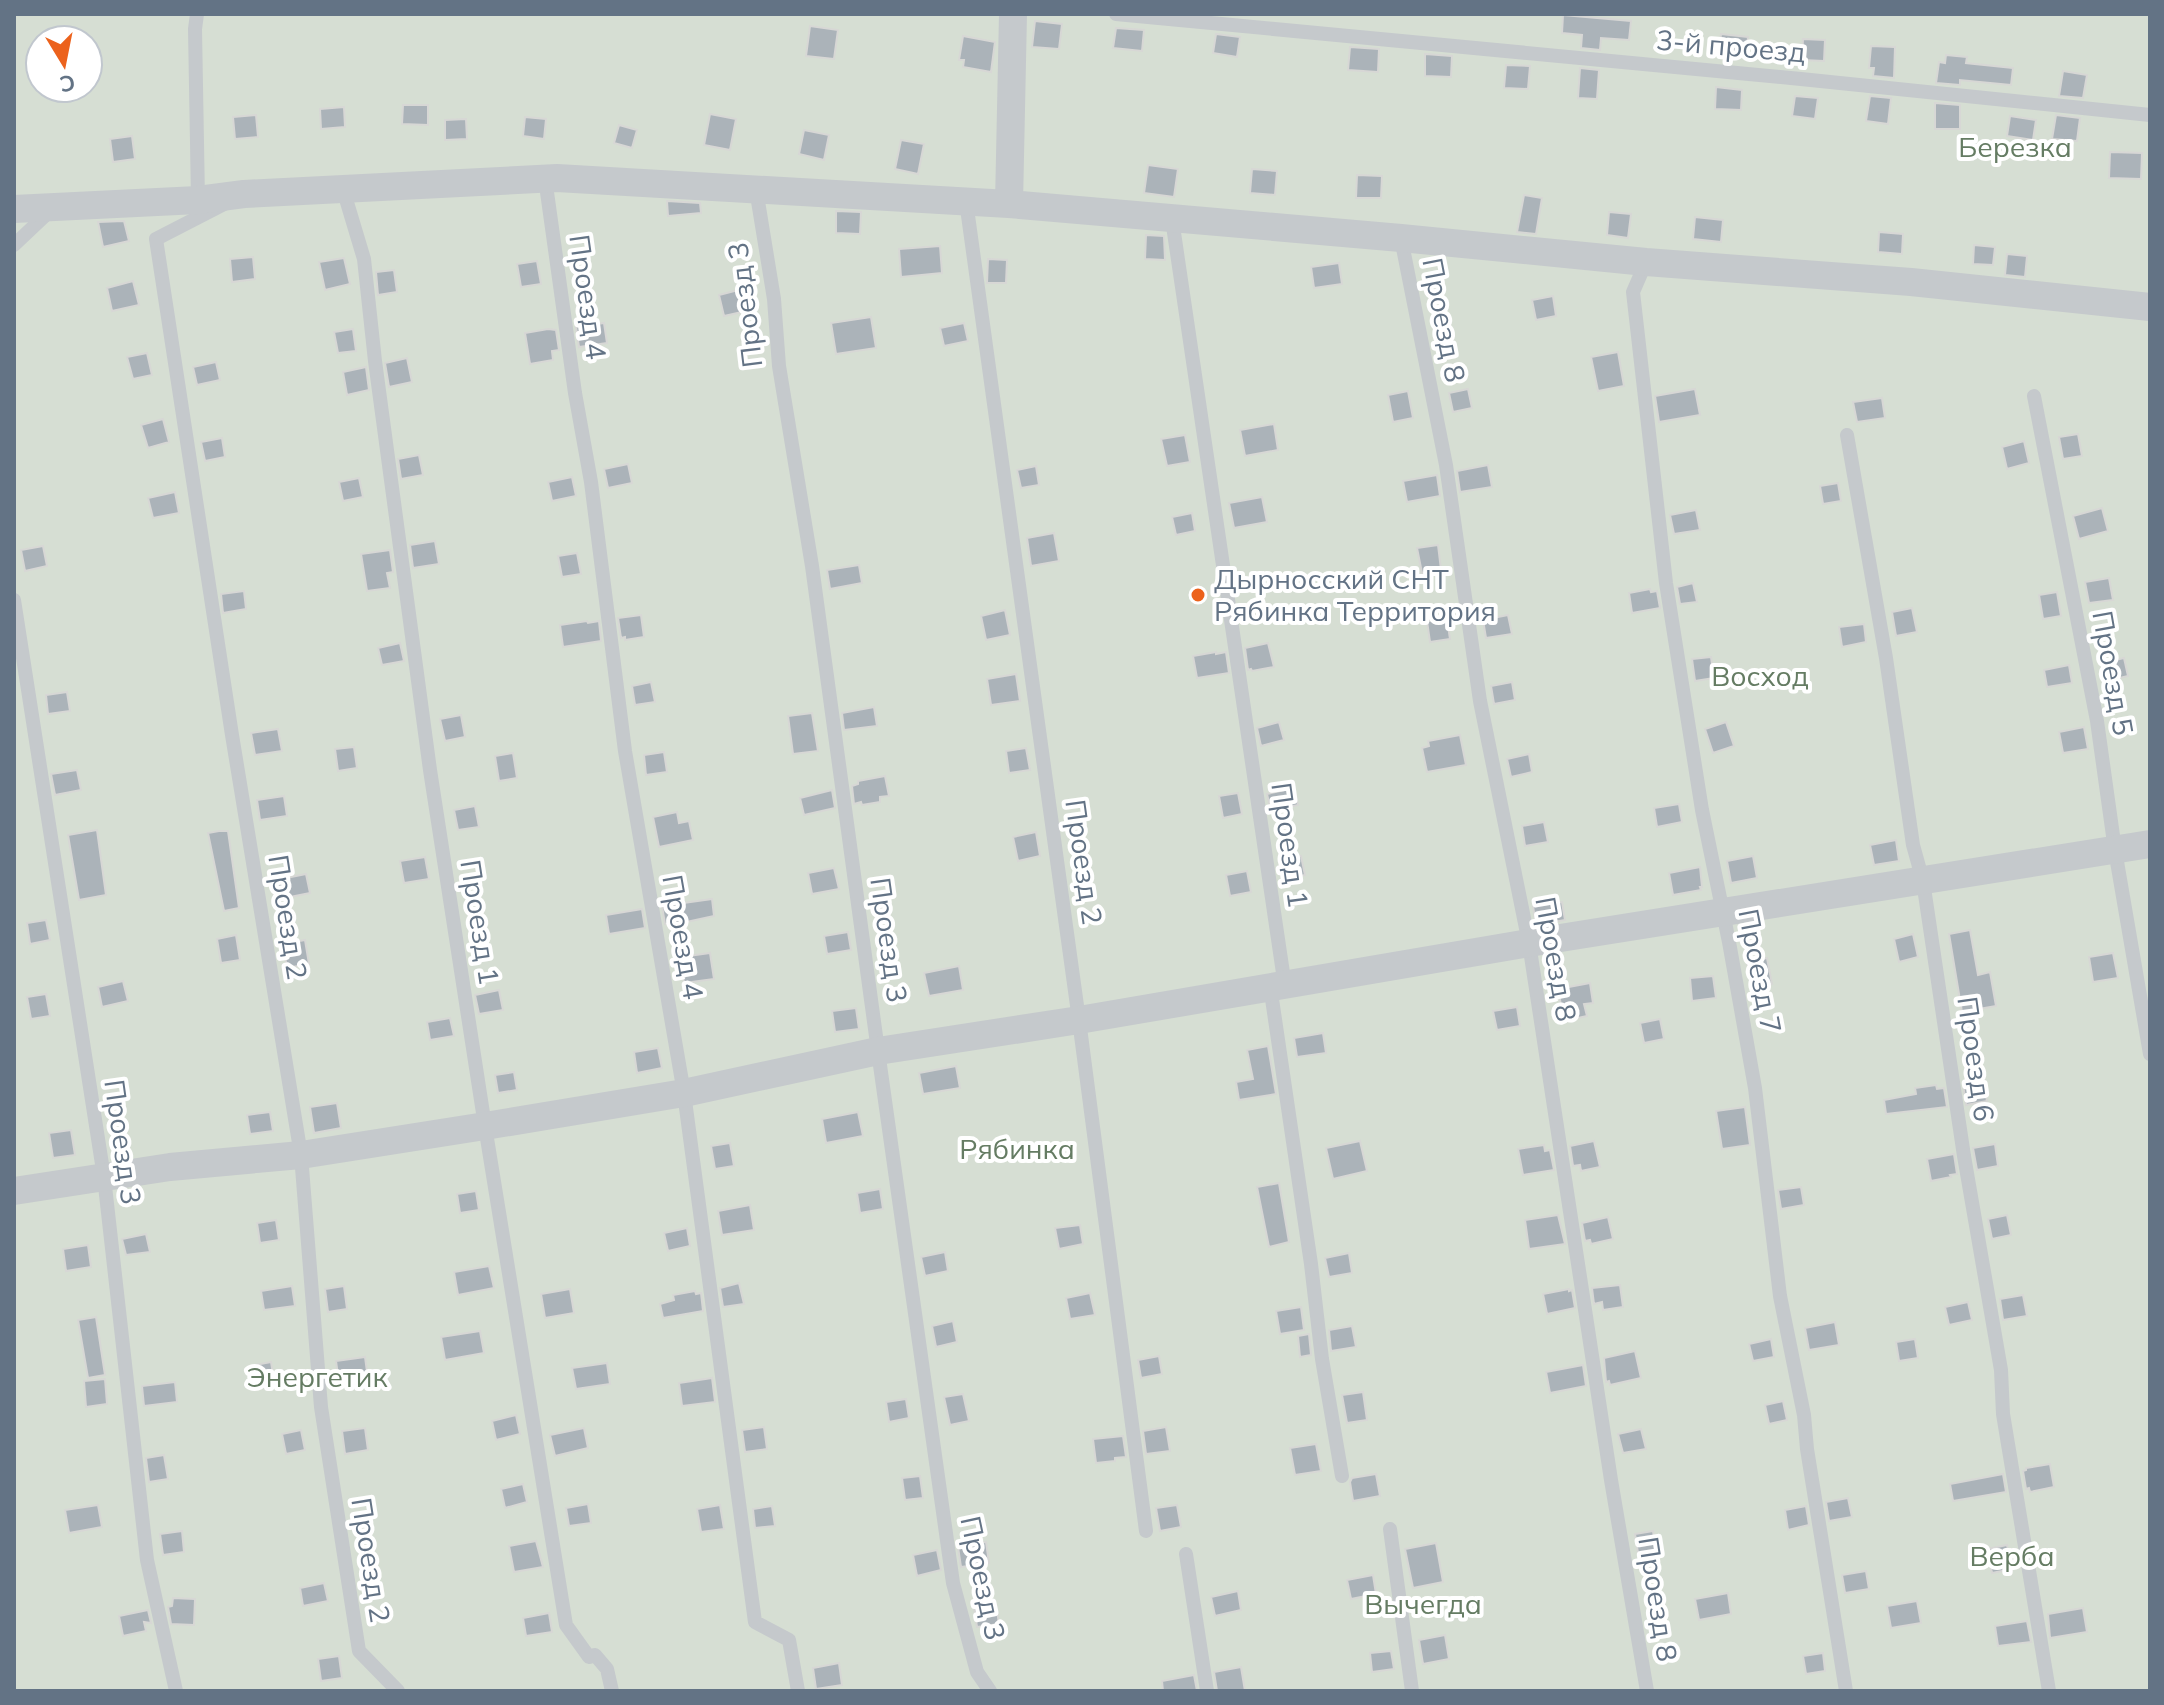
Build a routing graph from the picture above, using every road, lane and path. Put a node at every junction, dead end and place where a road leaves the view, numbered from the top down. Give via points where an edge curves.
1 (197, 14) edge
2 (1013, 14) edge
3 (1116, 14) edge
4 (2150, 115) edge
5 (557, 178) junction
6 (343, 189) junction
7 (756, 189) junction
8 (244, 194) junction
9 (198, 200) junction
10 (966, 201) junction
11 (1009, 204) junction
12 (55, 207) junction
13 (14, 209) edge
14 (1172, 219) junction
15 (1401, 238) junction
16 (14, 245) edge
17 (1646, 262) junction
18 (2150, 307) edge
19 (2034, 396) dead end
20 (1847, 435) dead end
21 (14, 600) edge
22 (2150, 844) edge
23 (2115, 850) junction
24 (1923, 881) junction
25 (1723, 912) junction
26 (1529, 943) junction
27 (1277, 986) junction
28 (1079, 1020) junction
29 (878, 1051) junction
30 (2150, 1054) edge
31 (684, 1093) junction
32 (485, 1126) junction
33 (301, 1155) junction
34 (104, 1177) junction
35 (14, 1191) edge
36 (1342, 1476) dead end
37 (1390, 1529) dead end
38 (1146, 1531) dead end
39 (1186, 1554) dead end
40 (397, 1690) edge
41 (176, 1691) edge
42 (612, 1691) edge
43 (798, 1691) edge
44 (990, 1691) edge
45 (1207, 1691) edge
46 (1412, 1691) edge
47 (1647, 1691) edge
48 (1846, 1691) edge
49 (2049, 1691) edge

1 - 9 lane
2 - 11 street
3 - 4 lane, 3-й проезд
5 - 6 street
5 - 7 street
5 - 31 lane, Проезд 4 via 546,185 625,751
6 - 8 street
6 - 32 lane, Проезд 1 via 364,259 430,770
7 - 10 street
7 - 29 lane, Проезд 3
8 - 9 street
8 - 33 lane, Проезд 2 via 156,239
9 - 12 street
10 - 11 street
10 - 28 lane, Проезд 2
11 - 14 street
12 - 13 street
12 - 16 lane
14 - 15 street
14 - 27 lane, Проезд 1 via 1283,973
15 - 17 street
15 - 26 lane, Проезд 8 via 1446,465 1480,701
17 - 18 street
17 - 25 lane, Проезд 7 via 1633,292 1666,583
19 - 23 lane, Проезд 5 via 2097,721
20 - 24 lane, Проезд 6
21 - 34 lane, Проезд 3
22 - 23 street
23 - 24 street
23 - 30 lane, Проезд 5
24 - 25 street
24 - 49 lane, Проезд 6
25 - 26 street
25 - 48 lane, Проезд 7 via 1755,1088 1780,1296 1804,1415
26 - 27 street
26 - 47 lane, Проезд 8
27 - 28 street
27 - 36 lane, Проезд 1 via 1272,999
28 - 29 street
28 - 38 lane, Проезд 2
29 - 31 street
29 - 44 lane, Проезд 3 via 953,1583 977,1672
31 - 32 street
31 - 43 lane, Проезд 4 via 755,1622 789,1640
32 - 33 street
32 - 42 lane, Проезд 1 via 566,1625 589,1657 595,1655 607,1669
33 - 34 street
33 - 40 lane, Проезд 2 via 321,1407 359,1651
34 - 35 street
34 - 41 lane, Проезд 3 via 147,1560
37 - 46 lane
39 - 45 lane

